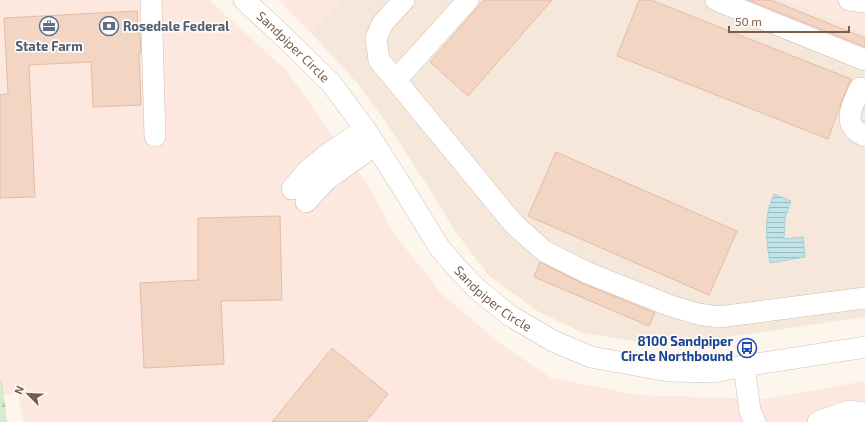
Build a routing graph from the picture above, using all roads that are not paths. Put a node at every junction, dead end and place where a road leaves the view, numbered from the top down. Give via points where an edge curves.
1 (151, 0) edge
2 (244, 0) edge
3 (404, 0) edge
4 (468, 0) edge
5 (716, 0) edge
6 (849, 0) edge
7 (865, 2) edge
8 (865, 60) edge
9 (396, 80) junction
10 (863, 85) edge
11 (155, 136) dead end
12 (865, 136) edge
13 (370, 137) junction
14 (299, 195) dead end
15 (865, 298) edge
16 (865, 347) edge
17 (744, 366) junction
18 (865, 413) edge
19 (755, 422) edge
20 (818, 422) edge

1 - 11 street
2 - 13 street, Sandpiper Circle via 331,83
3 - 9 street via 383,23 376,38 379,60
4 - 9 street
5 - 8 street
6 - 7 street
9 - 15 street via 513,223 544,251 588,273 671,306 720,317
10 - 12 street via 849,119 854,130
13 - 14 street via 325,156 308,170
13 - 17 street, Sandpiper Circle via 439,246 476,289 510,315 553,341 590,357 668,371 714,372
16 - 17 street, Sandpiper Circle
17 - 19 street via 750,411
18 - 20 street via 849,412

